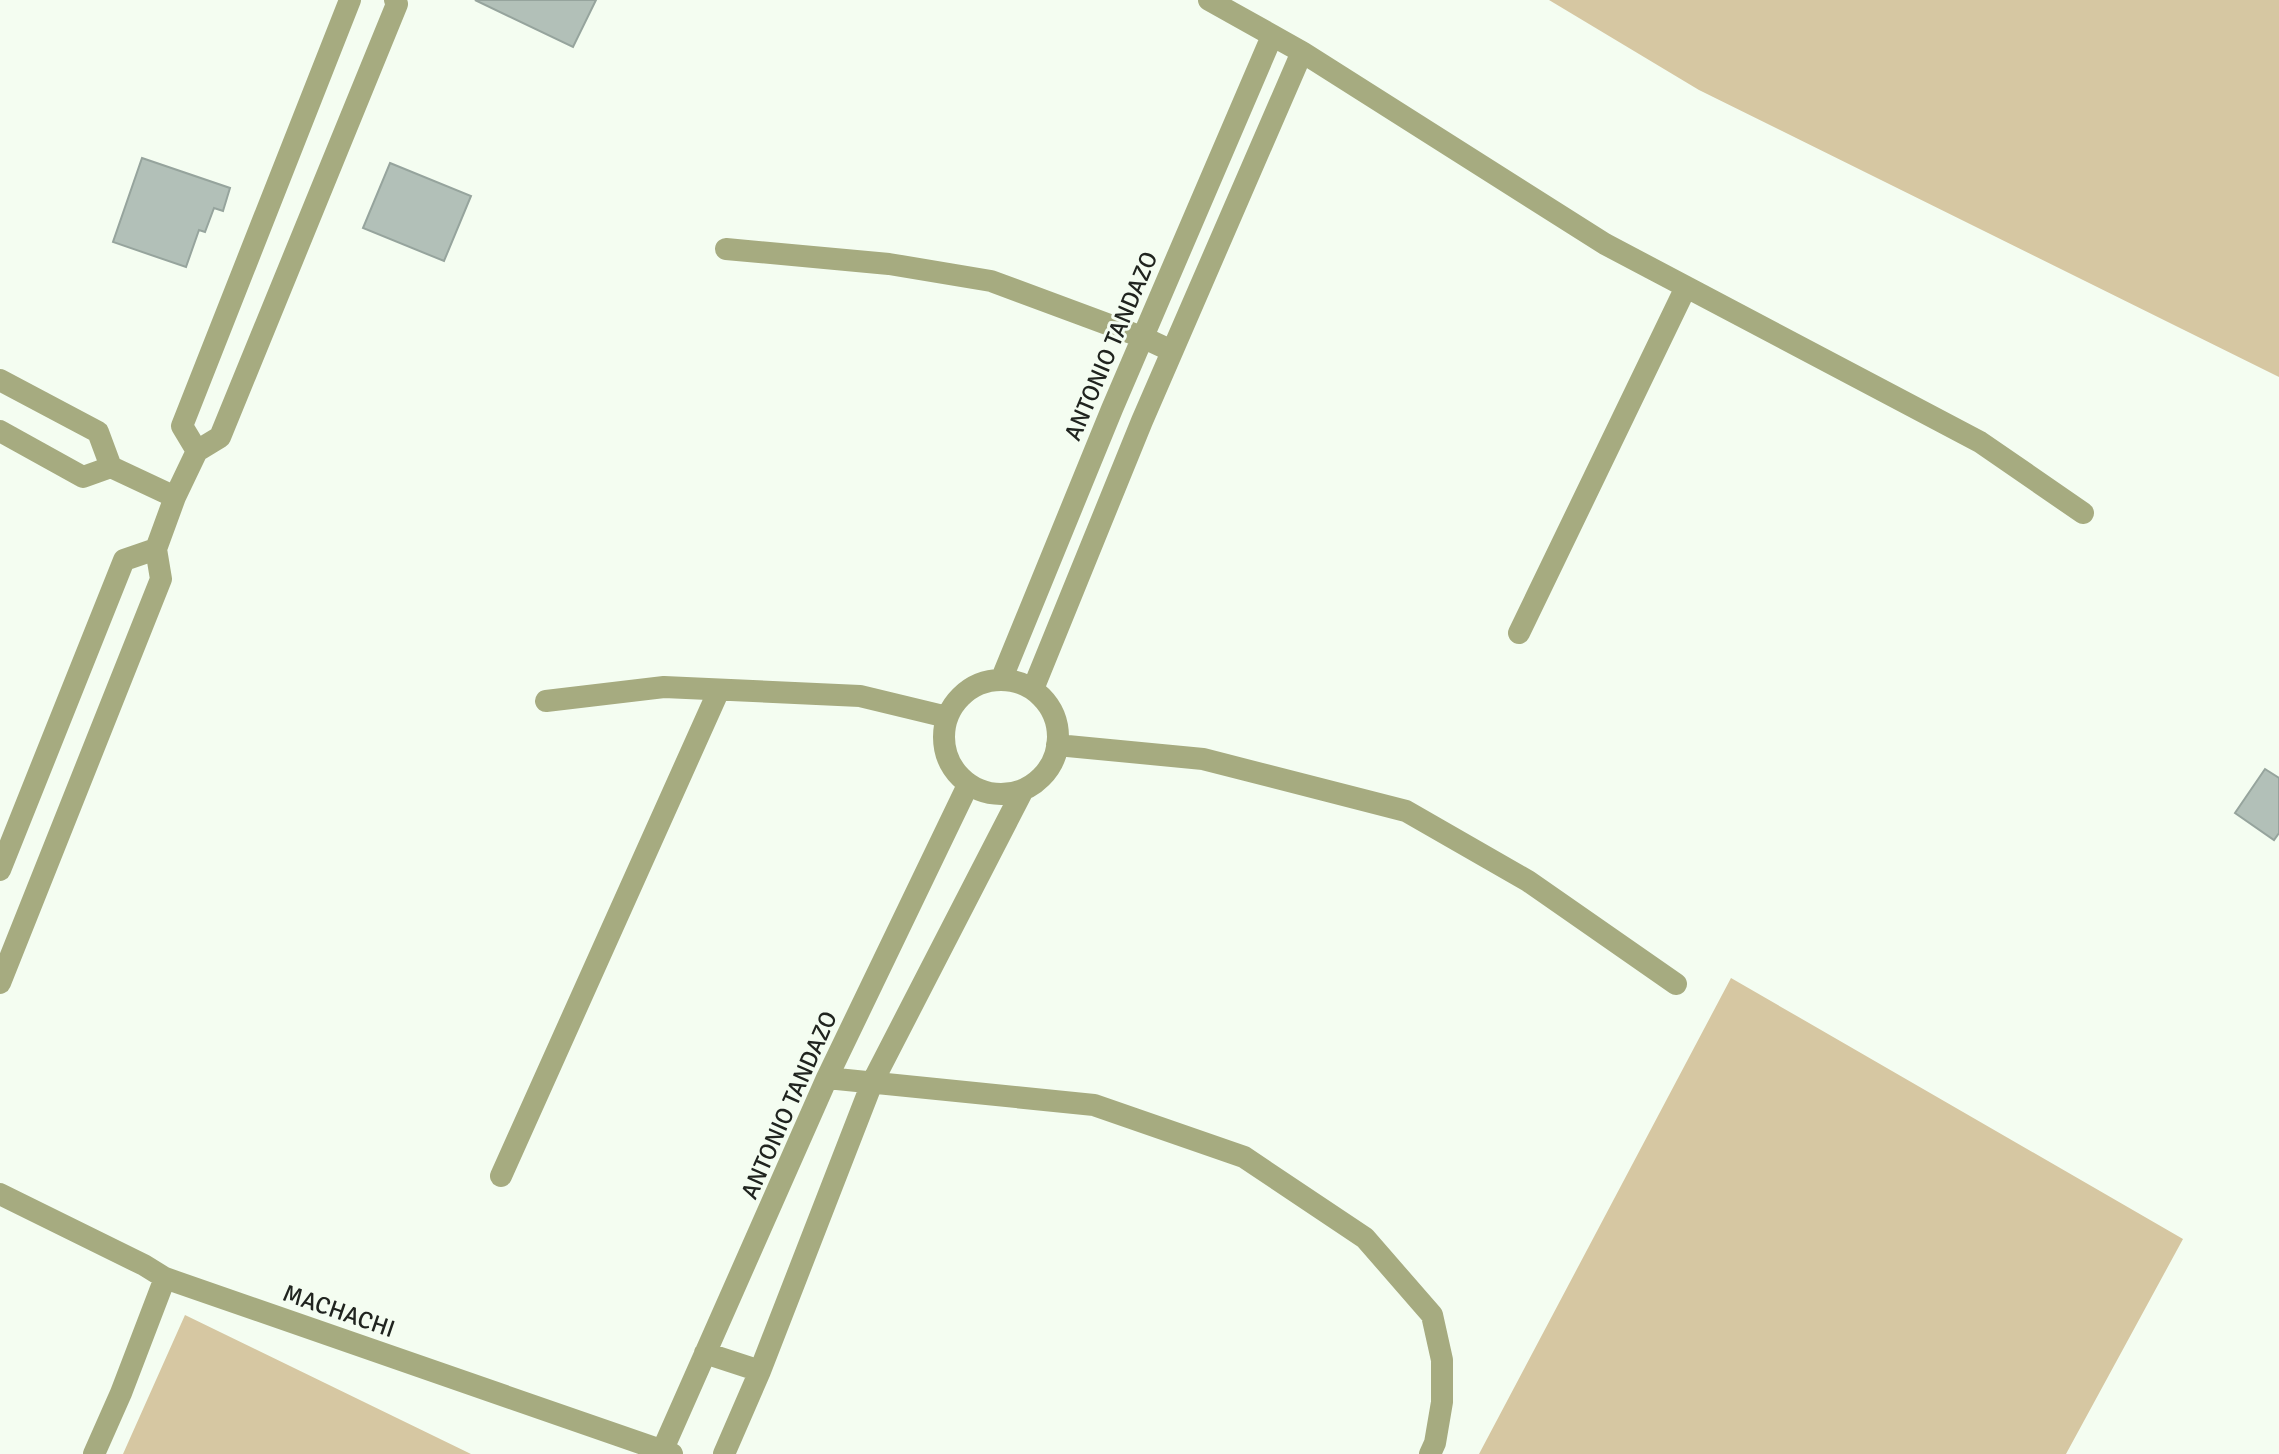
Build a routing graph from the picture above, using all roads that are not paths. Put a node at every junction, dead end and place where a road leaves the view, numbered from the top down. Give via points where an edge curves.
1 (350, 0) edge
2 (395, 0) edge
3 (1209, 0) edge
4 (1272, 36) junction
5 (1302, 52) junction
6 (726, 249) dead end
7 (1686, 287) junction
8 (1142, 337) junction
9 (1172, 351) junction
10 (0, 380) edge
11 (0, 431) edge
12 (197, 451) junction
13 (111, 467) junction
14 (175, 497) junction
15 (2083, 513) dead end
16 (156, 549) junction
17 (1519, 633) dead end
18 (1002, 678) junction
19 (1033, 689) junction
20 (719, 690) junction
21 (546, 701) dead end
22 (947, 717) junction
23 (1057, 745) junction
24 (968, 785) junction
25 (1023, 790) junction
26 (0, 870) edge
27 (0, 983) edge
28 (1676, 984) dead end
29 (827, 1078) junction
30 (872, 1083) junction
31 (501, 1176) dead end
32 (0, 1194) edge
33 (165, 1278) junction
34 (705, 1353) junction
35 (760, 1371) junction
36 (668, 1452) edge
37 (94, 1454) edge
38 (724, 1454) edge
39 (1430, 1454) edge

1 - 12 street via 182,426
2 - 12 street via 220,437
3 - 4 street
4 - 5 street
4 - 8 street, ANTONIO TANDAZO
5 - 7 street via 1605,244
5 - 9 street
6 - 8 street via 889,264 991,281
7 - 15 street via 1980,442
7 - 17 street
8 - 9 street
8 - 18 street, ANTONIO TANDAZO
9 - 19 street
10 - 13 street via 98,432
11 - 13 street via 83,477
12 - 14 street
13 - 14 street
14 - 16 street
16 - 26 street via 124,560
16 - 27 street via 161,579
18 - 19 street
18 - 22 street via 968,690
19 - 23 street via 1052,714
20 - 21 street via 664,687
20 - 22 street via 860,696
20 - 31 street
22 - 24 street via 946,755
23 - 25 street via 1046,772
23 - 28 street via 1203,759 1406,811 1528,881
24 - 25 street via 1004,795
24 - 29 street, ANTONIO TANDAZO
25 - 30 street
29 - 30 street
29 - 34 street, ANTONIO TANDAZO
30 - 35 street
30 - 39 street via 1094,1105 1257,1165 1365,1238 1432,1315 1442,1360 1442,1402
32 - 33 street, MACHACHI
33 - 36 street, MACHACHI
33 - 37 street
34 - 35 street
34 - 36 street, ANTONIO TANDAZO
35 - 38 street

